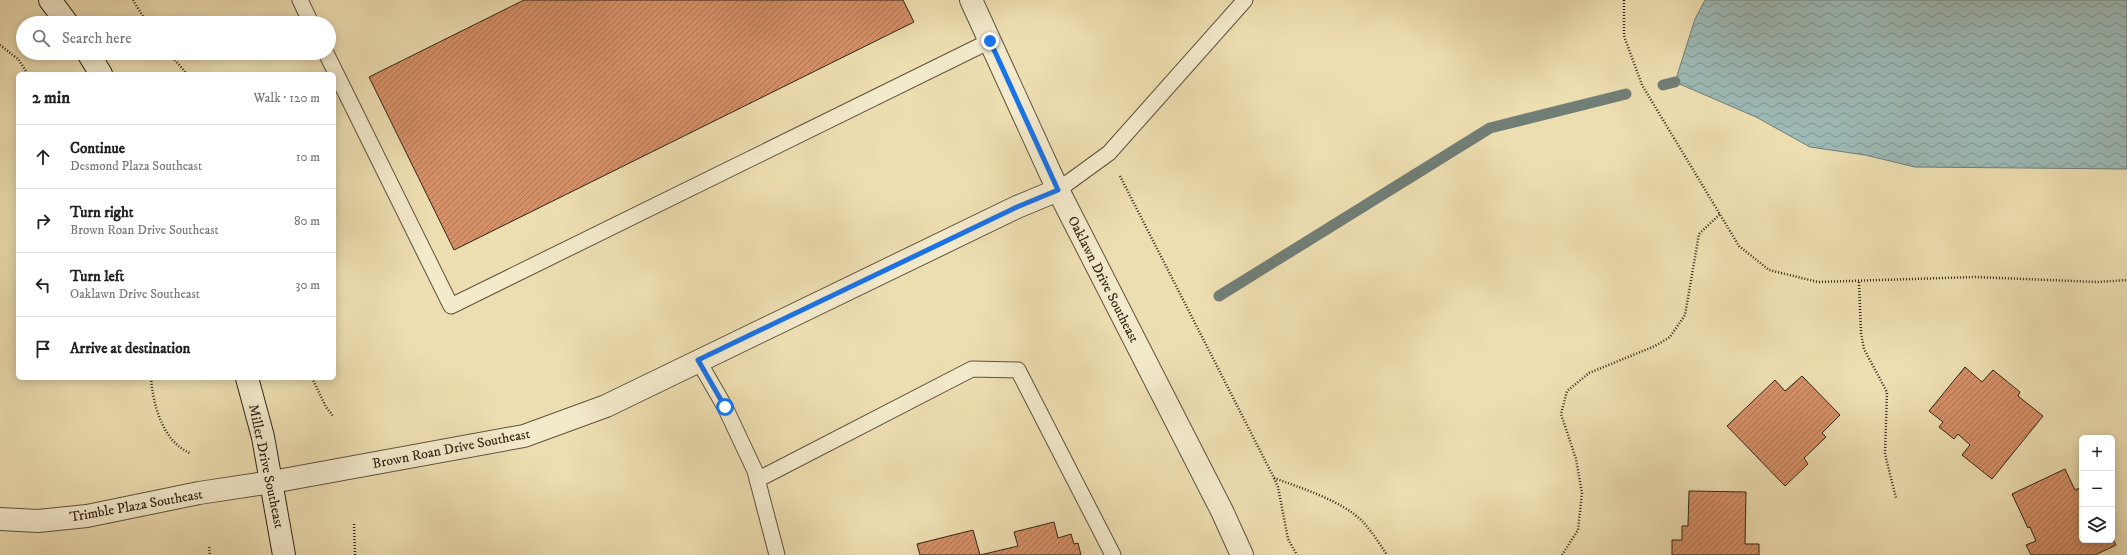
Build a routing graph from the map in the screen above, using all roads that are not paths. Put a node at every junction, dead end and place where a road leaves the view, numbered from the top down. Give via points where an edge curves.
1 (50, 0) edge
2 (300, 0) edge
3 (971, 0) edge
4 (1245, 0) edge
5 (62, 16) edge
6 (308, 16) edge
7 (990, 41) junction
8 (92, 60) edge
9 (329, 60) edge
10 (100, 72) edge
11 (335, 72) edge
12 (336, 73) edge
13 (1058, 190) junction
14 (698, 360) junction
15 (247, 380) edge
16 (757, 480) junction
17 (272, 482) junction
18 (0, 519) edge
19 (284, 555) edge
20 (777, 555) edge
21 (1113, 555) edge
22 (1242, 555) edge

1 - 5 street
2 - 6 lane
3 - 7 street, Oaklawn Drive Southeast
4 - 13 lane via 1109,153
7 - 12 lane via 452,306
7 - 13 street, Oaklawn Drive Southeast
8 - 10 street
9 - 11 lane
13 - 14 street, Brown Roan Drive Southeast via 1017,207
13 - 22 street, Oaklawn Drive Southeast
14 - 16 lane via 725,407
14 - 17 street, Brown Roan Drive Southeast via 606,406 524,436
15 - 17 street, Miller Drive Southeast
16 - 20 lane
16 - 21 lane via 972,369 1018,370
17 - 18 street, Trimble Plaza Southeast via 199,493 87,516 38,521
17 - 19 street, Miller Drive Southeast

